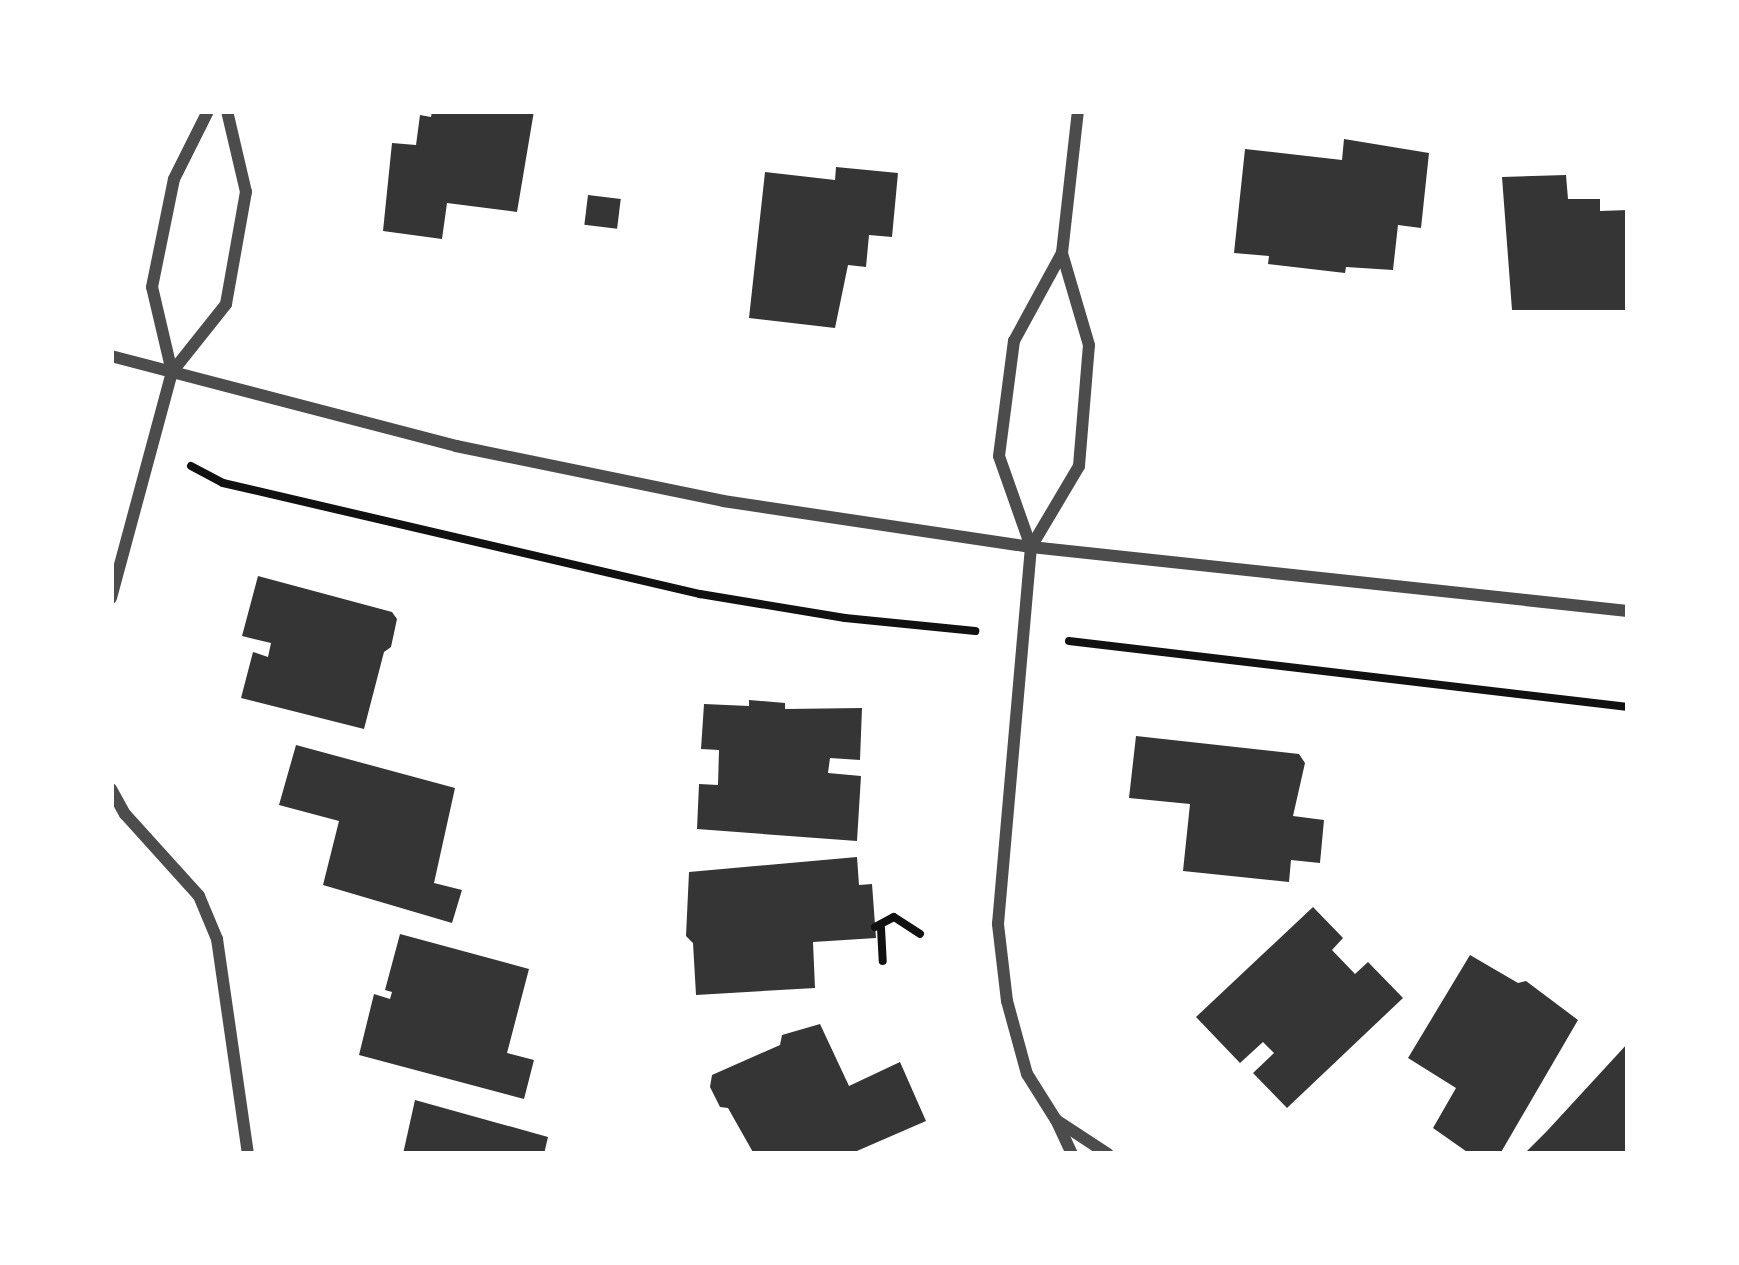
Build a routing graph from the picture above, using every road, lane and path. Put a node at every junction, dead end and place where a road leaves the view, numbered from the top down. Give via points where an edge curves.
1 (208, 111) edge
2 (227, 111) edge
3 (1078, 111) edge
4 (1062, 253) junction
5 (111, 356) edge
6 (172, 373) junction
7 (190, 466) dead end
8 (1031, 547) junction
9 (111, 598) edge
10 (1628, 611) edge
11 (975, 631) dead end
12 (1069, 641) dead end
13 (1628, 707) edge
14 (111, 789) edge
15 (920, 934) dead end
16 (883, 962) dead end
17 (1056, 1120) junction
18 (248, 1154) edge
19 (1072, 1154) edge
20 (1108, 1154) edge

1 - 6 street via 174,179 152,287
2 - 6 street via 246,191 226,304
3 - 4 street
4 - 8 street via 1090,345 1079,466
4 - 8 street via 1014,341 999,456
5 - 6 street
6 - 8 street via 455,446 700,497
6 - 9 street
7 - 11 path via 244,488 700,594
8 - 10 street
8 - 17 street via 998,924 1006,1001 1027,1074
12 - 13 path
14 - 18 street via 199,896 217,939
15 - 16 path via 894,917 878,927
17 - 19 street
17 - 20 street

